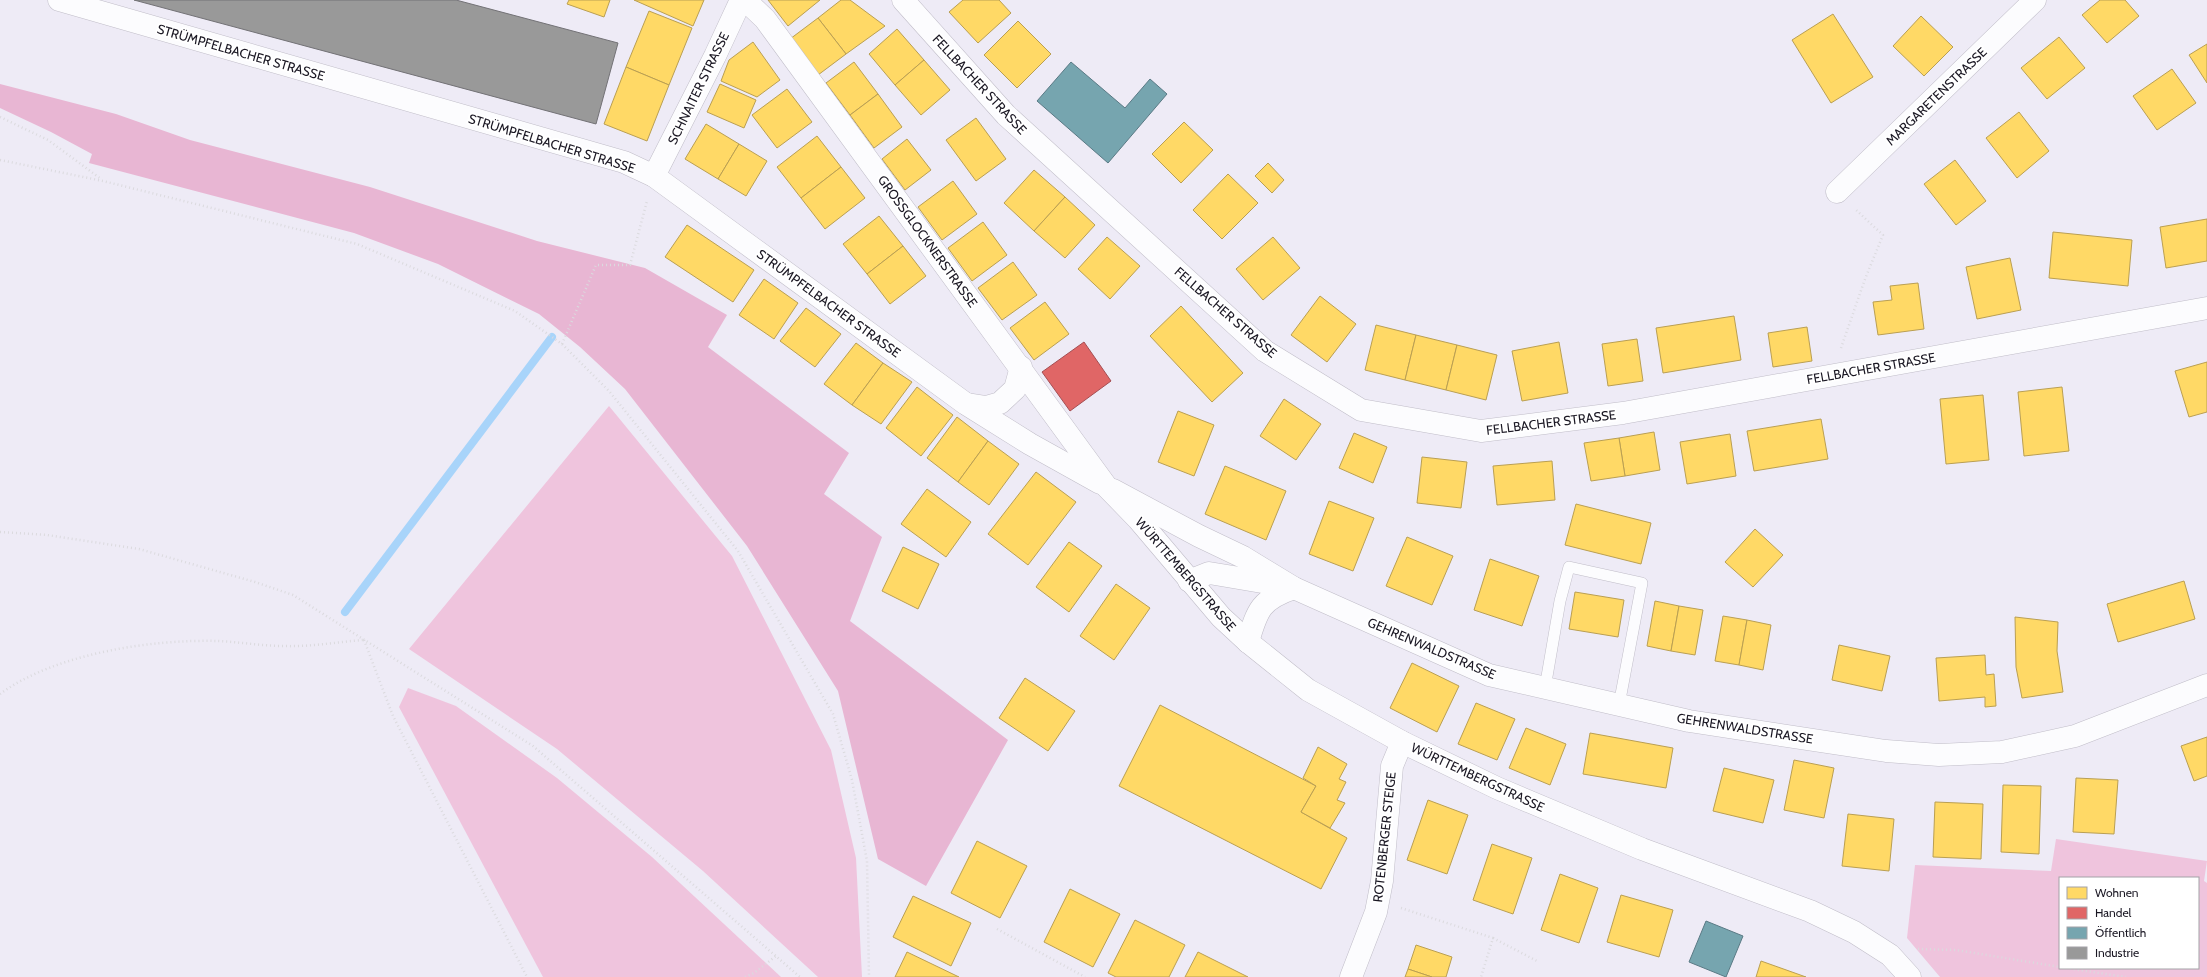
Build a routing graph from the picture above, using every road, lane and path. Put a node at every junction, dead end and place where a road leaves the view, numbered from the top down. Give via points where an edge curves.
1 (59, 0) edge
2 (741, 0) edge
3 (745, 0) edge
4 (903, 0) edge
5 (2035, 0) edge
6 (0, 117) edge
7 (0, 160) edge
8 (654, 176) junction
9 (103, 181) junction
10 (1837, 192) joint
11 (2207, 308) edge
12 (562, 344) junction
13 (1839, 352) dead end
14 (1021, 368) junction
15 (966, 404) junction
16 (1106, 486) junction
17 (0, 532) edge
18 (1189, 581) junction
19 (1294, 588) junction
20 (364, 640) junction
21 (1248, 642) junction
22 (2207, 686) edge
23 (1545, 688) junction
24 (0, 694) edge
25 (1619, 705) junction
26 (1402, 742) junction
27 (1378, 901) junction
28 (997, 929) dead end
29 (1492, 938) junction
30 (1890, 955) junction
31 (776, 956) junction
32 (1537, 962) dead end
33 (2059, 967) edge
34 (2073, 969) edge
35 (527, 977) edge
36 (745, 977) edge
37 (800, 977) edge
38 (869, 977) edge
39 (1085, 977) edge
40 (1351, 977) edge
41 (1481, 977) edge
42 (1910, 977) edge
43 (2126, 977) edge

1 - 8 street, STRÜMPFELBACHER STRASSE via 624,162
2 - 8 street, SCHNAITER STRASSE
3 - 14 street, GROSSGLOCKNERSTRASSE via 765,19
4 - 11 street, FELLBACHER STRASSE via 1006,115 1265,350 1361,410 1481,431 1623,413
5 - 10 street, MARGARETENSTRASSE
6 - 9 path via 48,140
7 - 9 path
8 - 12 path via 630,265 596,265
8 - 15 street, STRÜMPFELBACHER STRASSE
9 - 12 path via 357,244 515,311
10 - 13 path via 1883,235
12 - 38 path via 609,391 738,551 833,714 852,780 867,861
14 - 15 street via 1015,389 1000,403 986,408
14 - 16 street, GROSSGLOCKNERSTRASSE
15 - 16 street, STRÜMPFELBACHER STRASSE via 1030,444
16 - 18 street, WÜRTTEMBERGSTRASSE via 1138,519
16 - 19 street, GEHRENWALDSTRASSE via 1243,557
17 - 20 path via 47,535 139,549 255,582 293,595
18 - 19 street, GEHRENWALDSTRASSE via 1209,573
18 - 21 street, WÜRTTEMBERGSTRASSE via 1221,618
19 - 21 street via 1265,601 1254,620
19 - 23 street, GEHRENWALDSTRASSE via 1489,675
20 - 24 path via 286,647 216,641 142,645 99,653 50,667 13,684
20 - 31 path via 533,746
20 - 35 path via 393,716
21 - 26 street, WÜRTTEMBERGSTRASSE via 1308,690
22 - 25 street, GEHRENWALDSTRASSE via 2075,736 2002,752 1939,755 1886,751 1689,721
23 - 25 street, GEHRENWALDSTRASSE
23 - 25 lane via 1560,601 1570,567 1642,583
26 - 27 street, ROTENBERGER STEIGE via 1392,766
26 - 30 street, WÜRTTEMBERGSTRASSE via 1497,788 1635,846 1810,911 1854,932
27 - 29 path
27 - 40 street, ROTENBERGER STEIGE
28 - 39 path
29 - 32 path
29 - 41 path
30 - 33 path via 1919,948 1956,950
30 - 42 street, WÜRTTEMBERGSTRASSE
31 - 36 path
31 - 37 path
34 - 43 path

